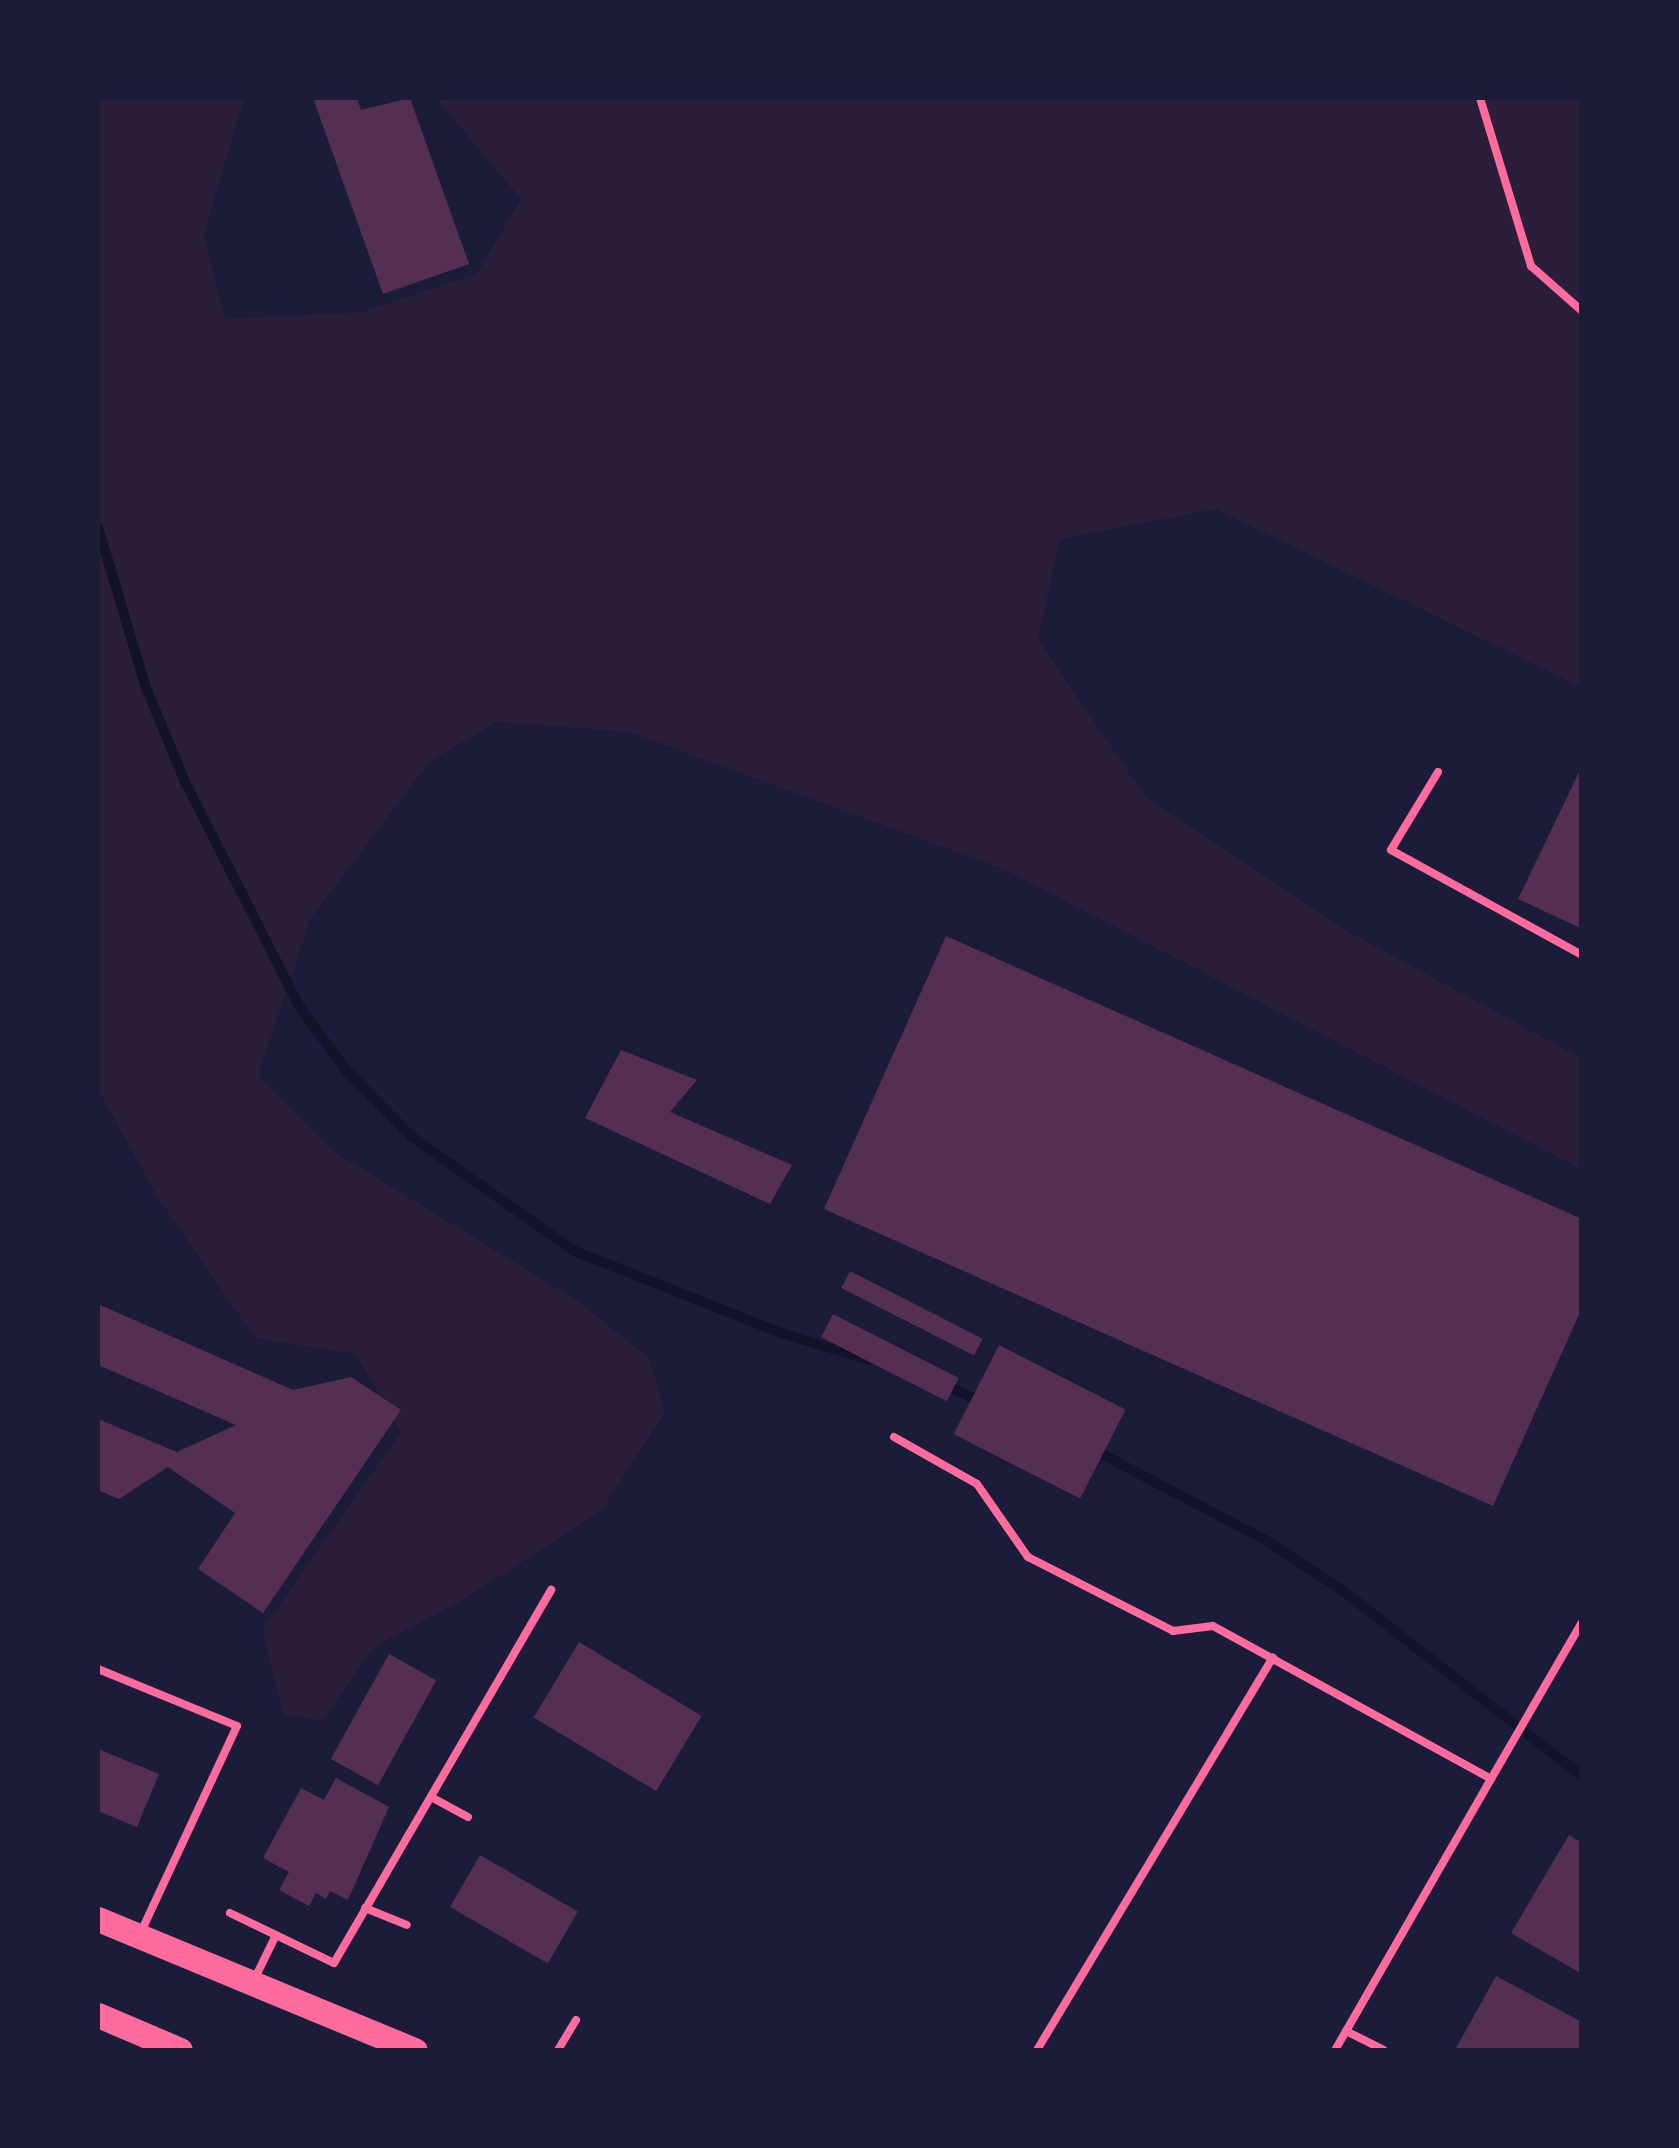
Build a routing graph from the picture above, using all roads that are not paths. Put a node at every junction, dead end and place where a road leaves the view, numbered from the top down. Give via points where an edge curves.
1 (1480, 98) edge
2 (1582, 311) edge
3 (1438, 772) dead end
4 (1582, 955) edge
5 (894, 1437) dead end
6 (552, 1590) dead end
7 (1582, 1622) edge
8 (1273, 1658) junction
9 (98, 1669) edge
10 (1490, 1780) junction
11 (431, 1796) junction
12 (468, 1818) dead end
13 (365, 1908) junction
14 (230, 1913) dead end
15 (98, 1919) edge
16 (407, 1925) dead end
17 (276, 1935) junction
18 (140, 1936) junction
19 (252, 1983) junction
20 (98, 2015) edge
21 (576, 2020) dead end
22 (1346, 2031) junction
23 (180, 2050) edge
24 (414, 2050) edge
25 (558, 2050) edge
26 (1037, 2050) edge
27 (1335, 2050) edge
28 (1384, 2050) edge

1 - 2 lane via 1531,266
3 - 4 lane via 1391,850
5 - 8 lane via 976,1484 1028,1557 1173,1631 1213,1626
6 - 11 lane
7 - 10 lane
8 - 10 lane
8 - 26 lane
9 - 18 lane via 237,1726
10 - 22 lane
11 - 12 lane
11 - 13 lane
13 - 16 lane
13 - 17 lane via 334,1962
14 - 17 lane
15 - 18 main road
17 - 19 lane
18 - 19 main road
19 - 24 main road
20 - 23 main road
21 - 25 lane
22 - 27 lane
22 - 28 lane

